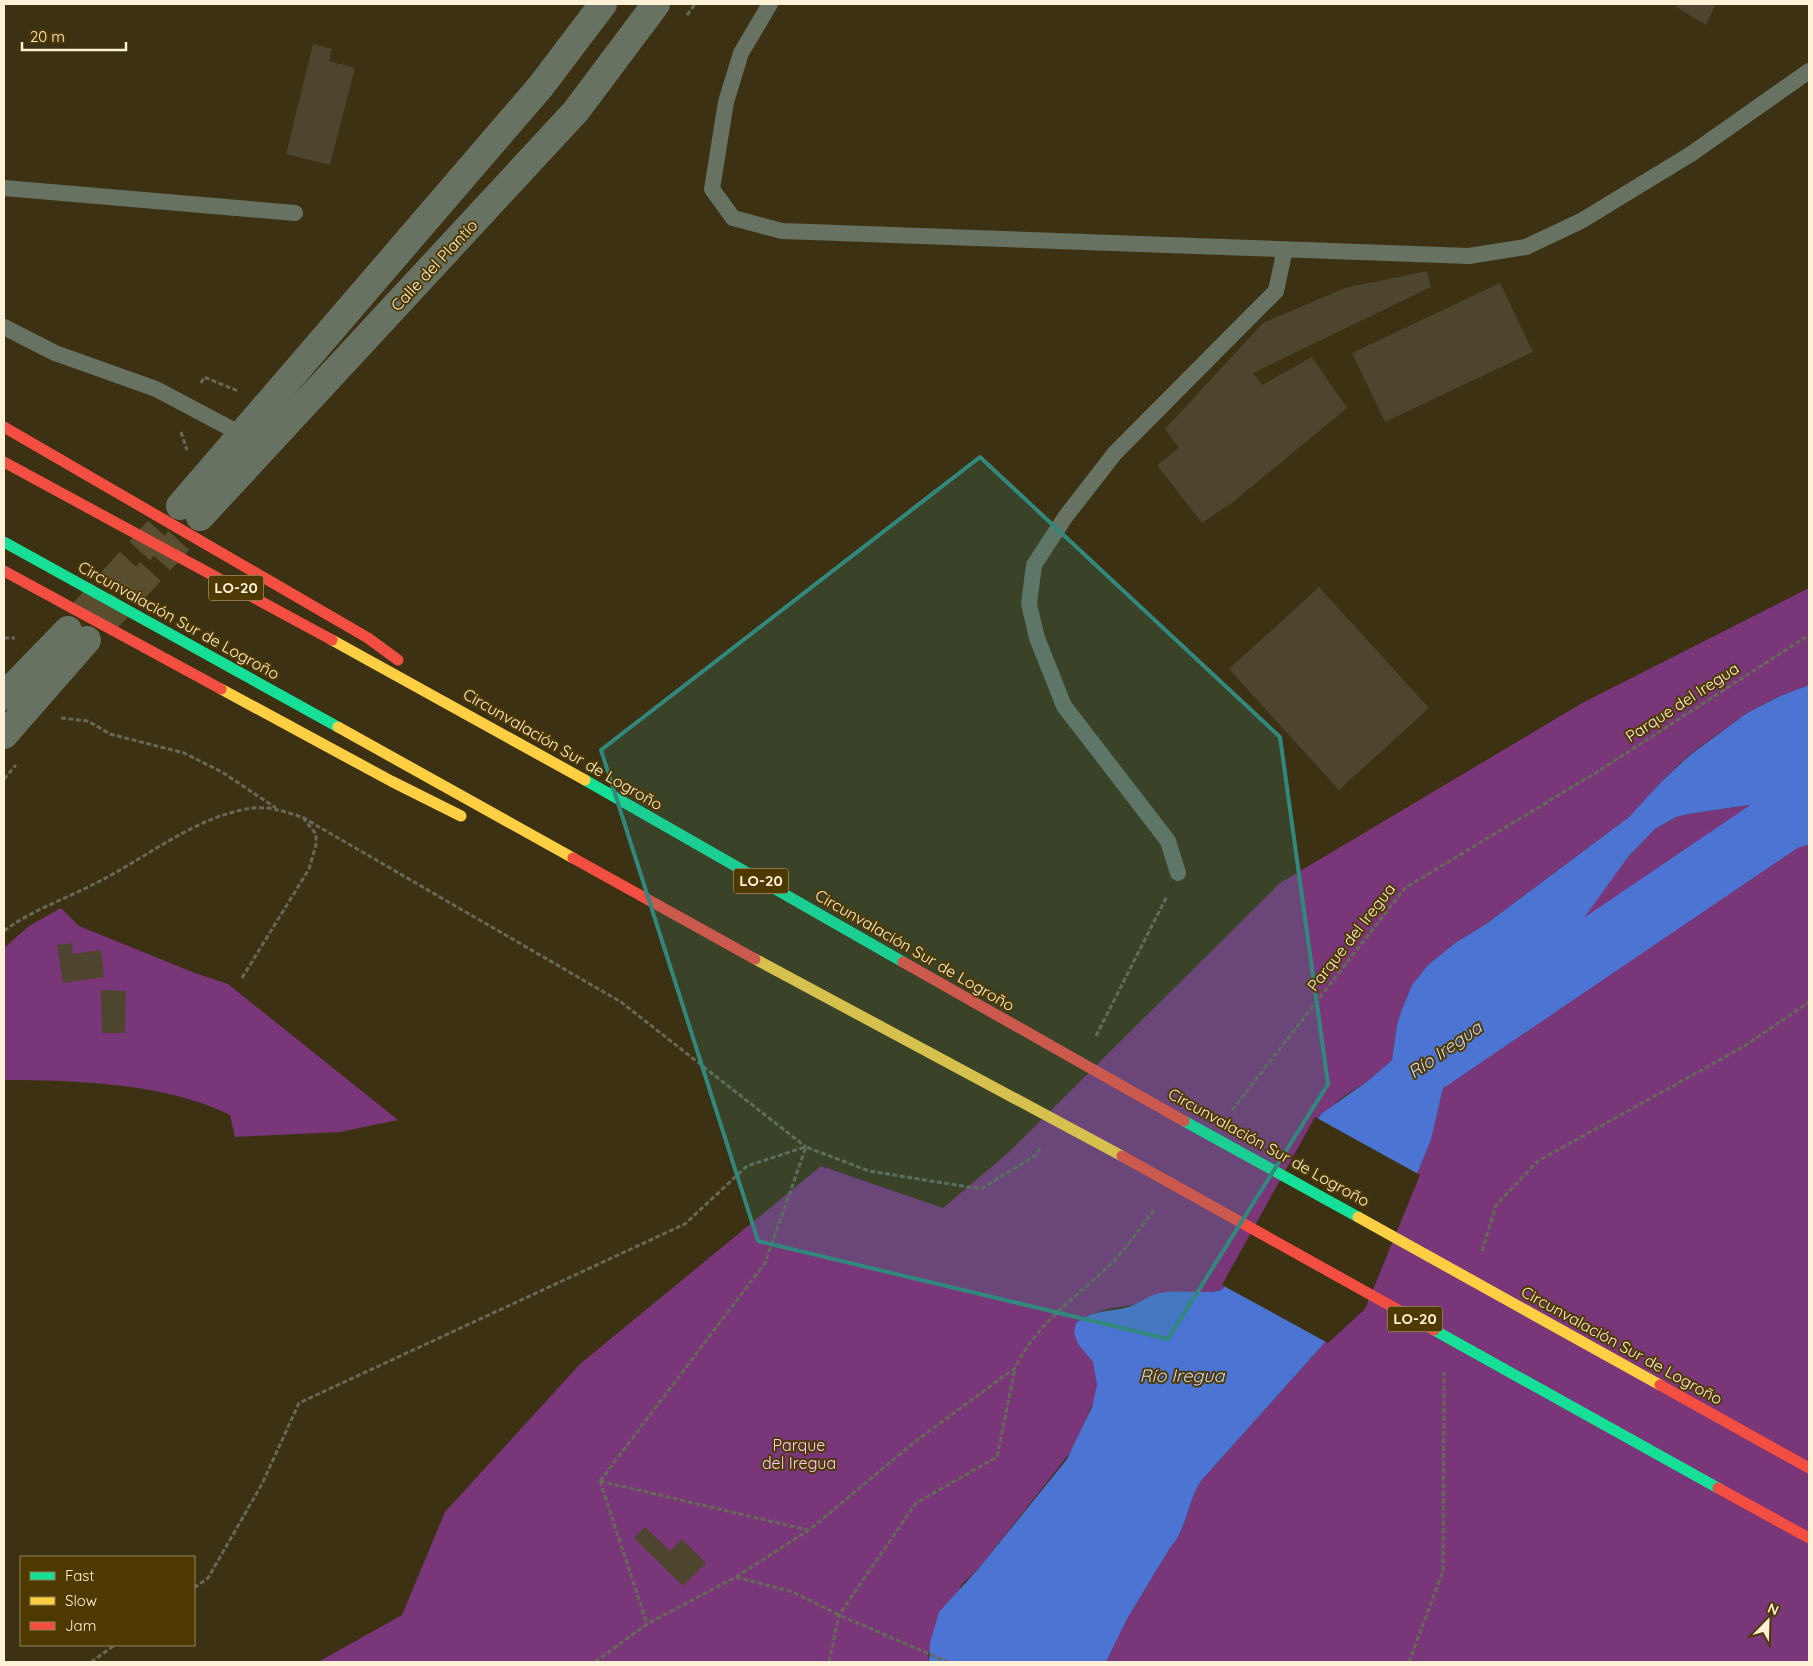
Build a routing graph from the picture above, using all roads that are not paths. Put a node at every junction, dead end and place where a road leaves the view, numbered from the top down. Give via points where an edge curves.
1 (604, 4) edge
2 (656, 4) edge
3 (770, 4) edge
4 (1809, 72) edge
5 (4, 188) edge
6 (295, 213) dead end
7 (1285, 249) junction
8 (4, 327) edge
9 (4, 427) edge
10 (242, 434) junction
11 (4, 462) edge
12 (4, 542) edge
13 (4, 571) edge
14 (439, 694) junction
15 (4, 696) edge
16 (4, 735) edge
17 (471, 821) dead end
18 (1178, 873) road end
19 (587, 879) dead end
20 (871, 1023) junction
21 (1809, 1468) edge
22 (1809, 1538) edge

1 - 10 street, Calle del Plantío via 541,86
2 - 10 street, Calle del Plantío via 576,112 190,512
3 - 7 lane via 741,53 726,102 712,189 733,218 782,231
4 - 7 lane via 1691,154 1581,222 1526,247 1470,256
5 - 6 lane
7 - 18 lane via 1276,291 1115,453 1066,516 1034,566 1028,604 1037,638 1064,706 1168,841
8 - 10 lane via 55,353 156,389
9 - 14 highway via 368,638
11 - 14 highway, Circunvalación Sur de Logroño / LO-20
12 - 20 highway, Circunvalación Sur de Logroño / LO-20
13 - 17 highway
14 - 21 highway, Circunvalación Sur de Logroño / LO-20 via 993,1014
15 - 16 street via 77,635
19 - 20 highway
20 - 22 highway, Circunvalación Sur de Logroño / LO-20 via 1021,1100

